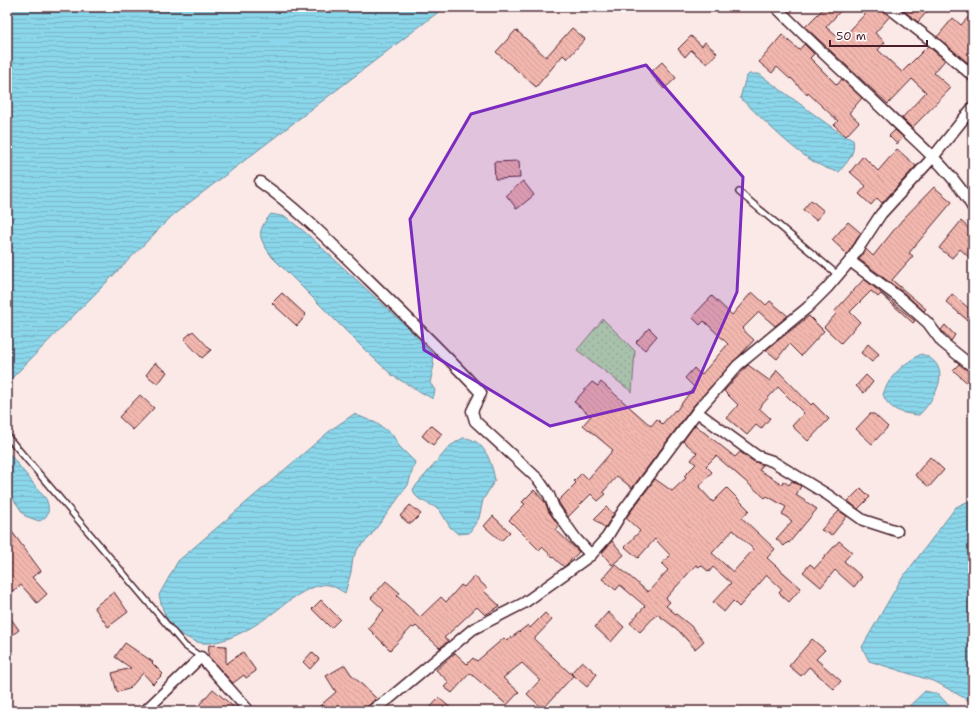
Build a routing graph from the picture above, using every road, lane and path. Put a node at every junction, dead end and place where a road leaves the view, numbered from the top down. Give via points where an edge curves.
1 (776, 7) edge
2 (888, 7) edge
3 (973, 76) edge
4 (973, 107) edge
5 (934, 156) junction
6 (260, 182) dead end
7 (739, 192) dead end
8 (973, 208) edge
9 (850, 261) junction
10 (838, 275) junction
11 (973, 367) edge
12 (698, 412) junction
13 (7, 436) edge
14 (897, 532) dead end
15 (591, 555) junction
16 (202, 657) junction
17 (145, 711) edge
18 (250, 711) edge
19 (371, 711) edge

1 - 5 street via 811,43
2 - 3 street
4 - 5 street
5 - 8 street via 962,188
5 - 9 street via 881,214
6 - 15 street via 290,204 332,243 481,393 472,411 475,421 538,479 554,508
7 - 10 lane
9 - 10 street
9 - 11 street via 901,299 928,323 942,342
10 - 12 street via 806,308 738,365
12 - 14 street via 757,456 772,461 863,520
12 - 15 street via 623,511 607,537
13 - 16 lane via 185,646
15 - 19 street via 524,603 473,629
16 - 17 street
16 - 18 street

